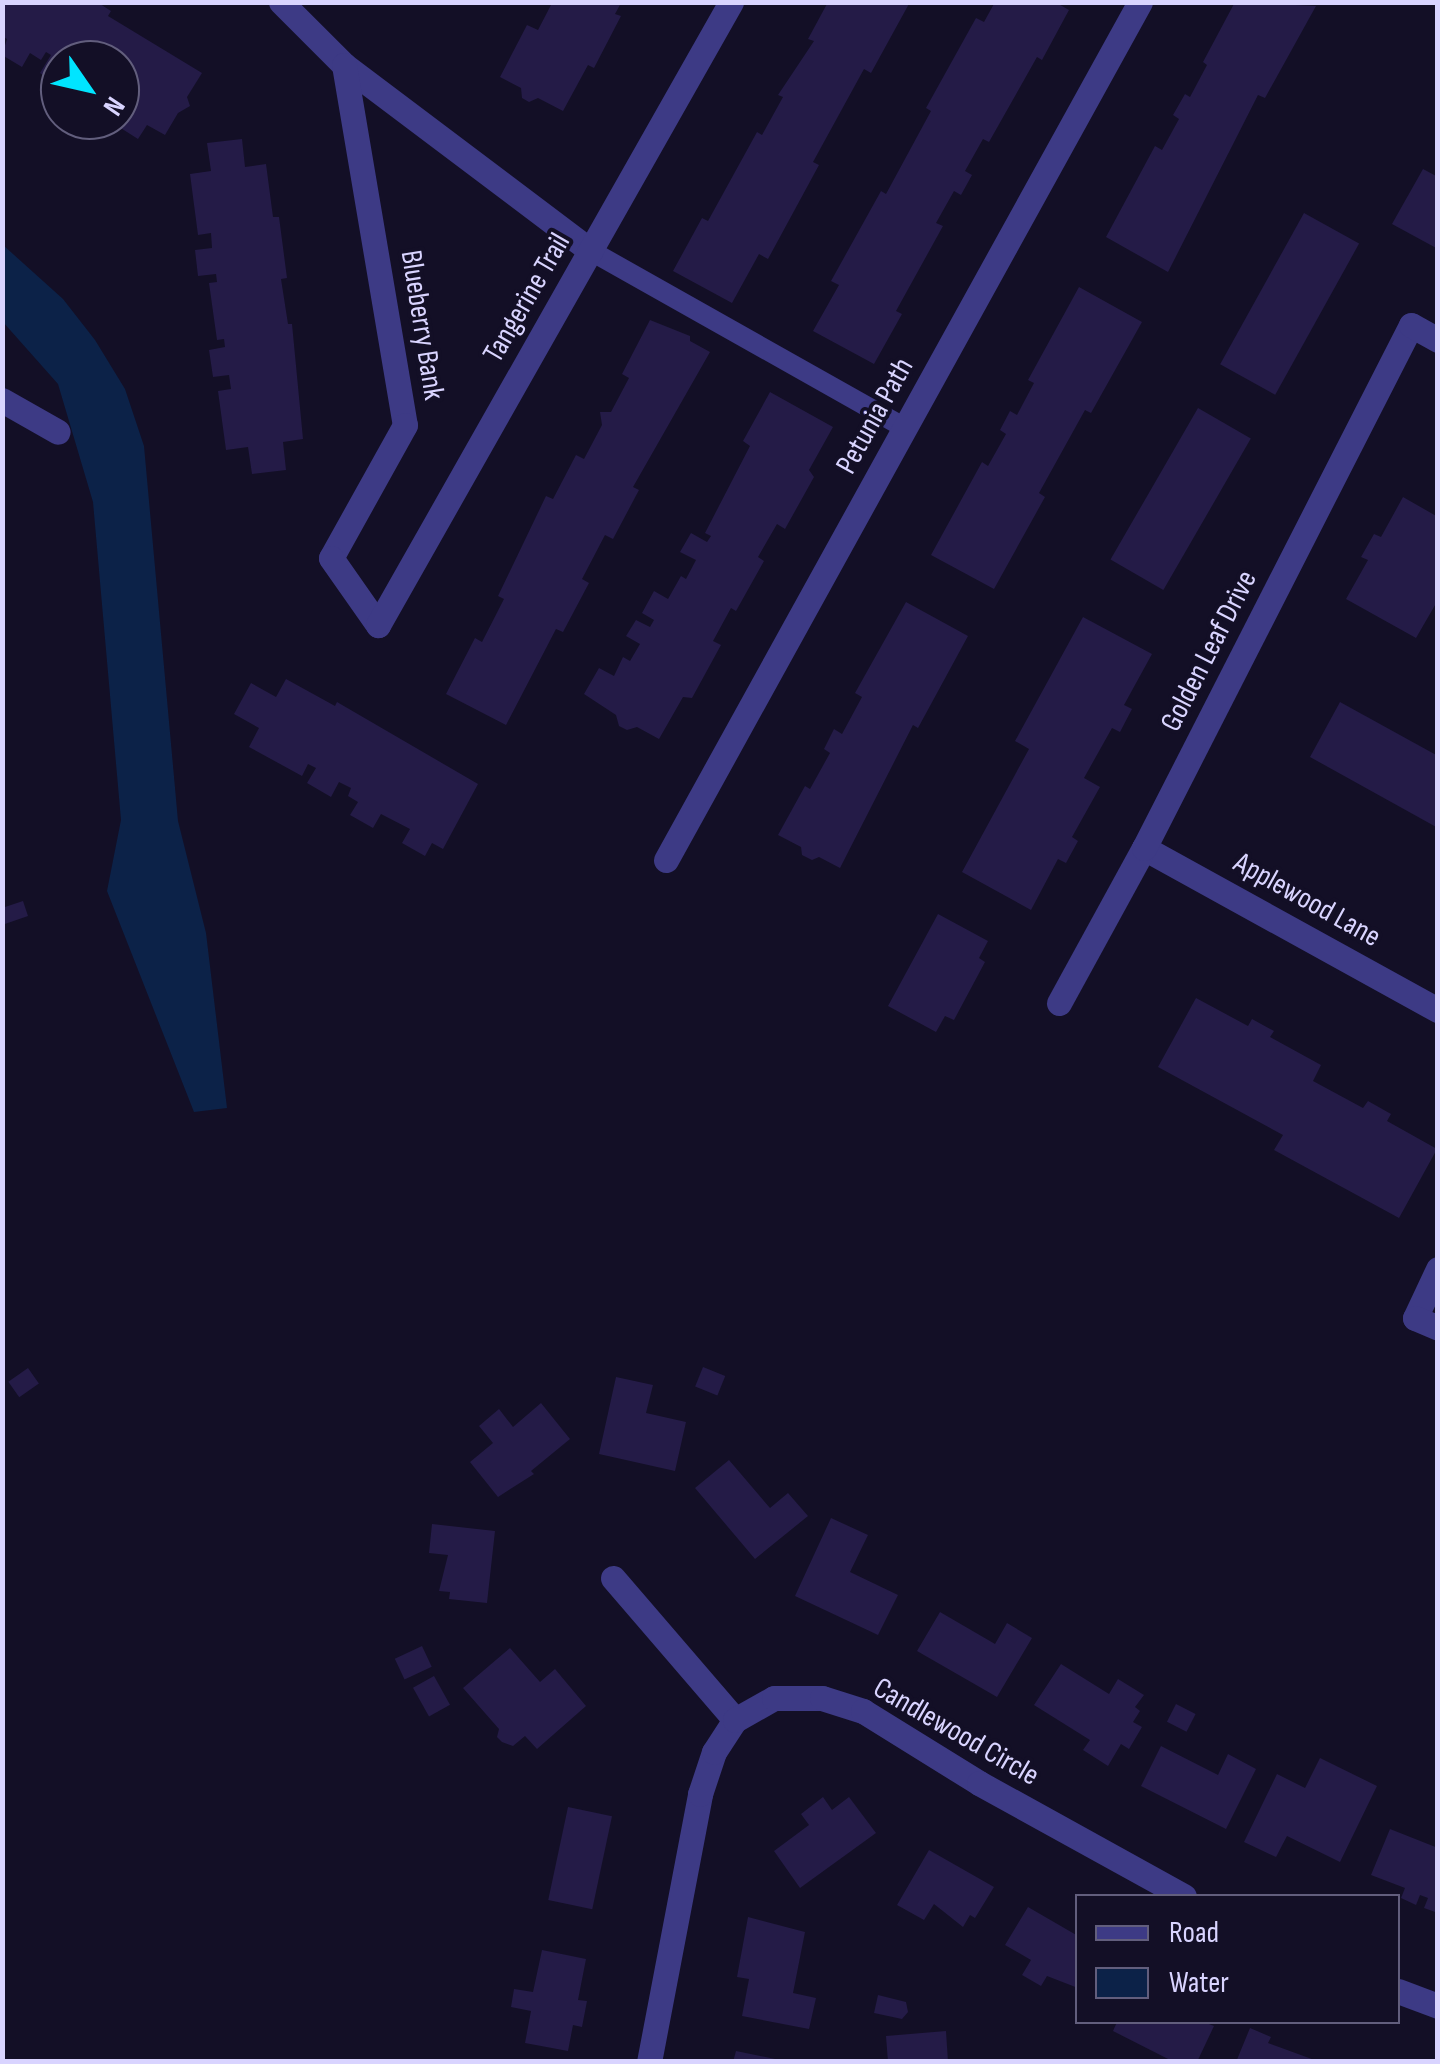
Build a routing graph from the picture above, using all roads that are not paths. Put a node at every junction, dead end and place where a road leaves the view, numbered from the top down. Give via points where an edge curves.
1 (281, 2) edge
2 (731, 2) edge
3 (1140, 2) edge
4 (344, 65) junction
5 (591, 252) junction
6 (1438, 340) edge
7 (2, 400) edge
8 (905, 428) junction
9 (58, 432) dead end
10 (378, 625) joint
11 (1144, 848) junction
12 (666, 860) dead end
13 (1060, 1003) dead end
14 (1438, 1010) edge
15 (1438, 1269) edge
16 (1426, 1324) edge
17 (612, 1578) dead end
18 (735, 1720) junction
19 (1180, 1894) edge
20 (1400, 1991) edge
21 (1438, 2006) edge
22 (650, 2062) edge

1 - 4 street
2 - 5 street, Tangerine Trail
3 - 8 street, Petunia Path
4 - 5 street
4 - 10 street, Blueberry Bank via 405,425 331,558
5 - 8 lane
5 - 10 street, Tangerine Trail
6 - 11 street, Golden Leaf Drive via 1411,325
7 - 9 street
8 - 12 street, Petunia Path
11 - 13 street, Golden Leaf Drive
11 - 14 street, Applewood Lane
15 - 16 street
17 - 18 street
18 - 19 street, Candlewood Circle via 774,1698 822,1698 863,1711
18 - 22 street via 714,1752 700,1794
20 - 21 street

